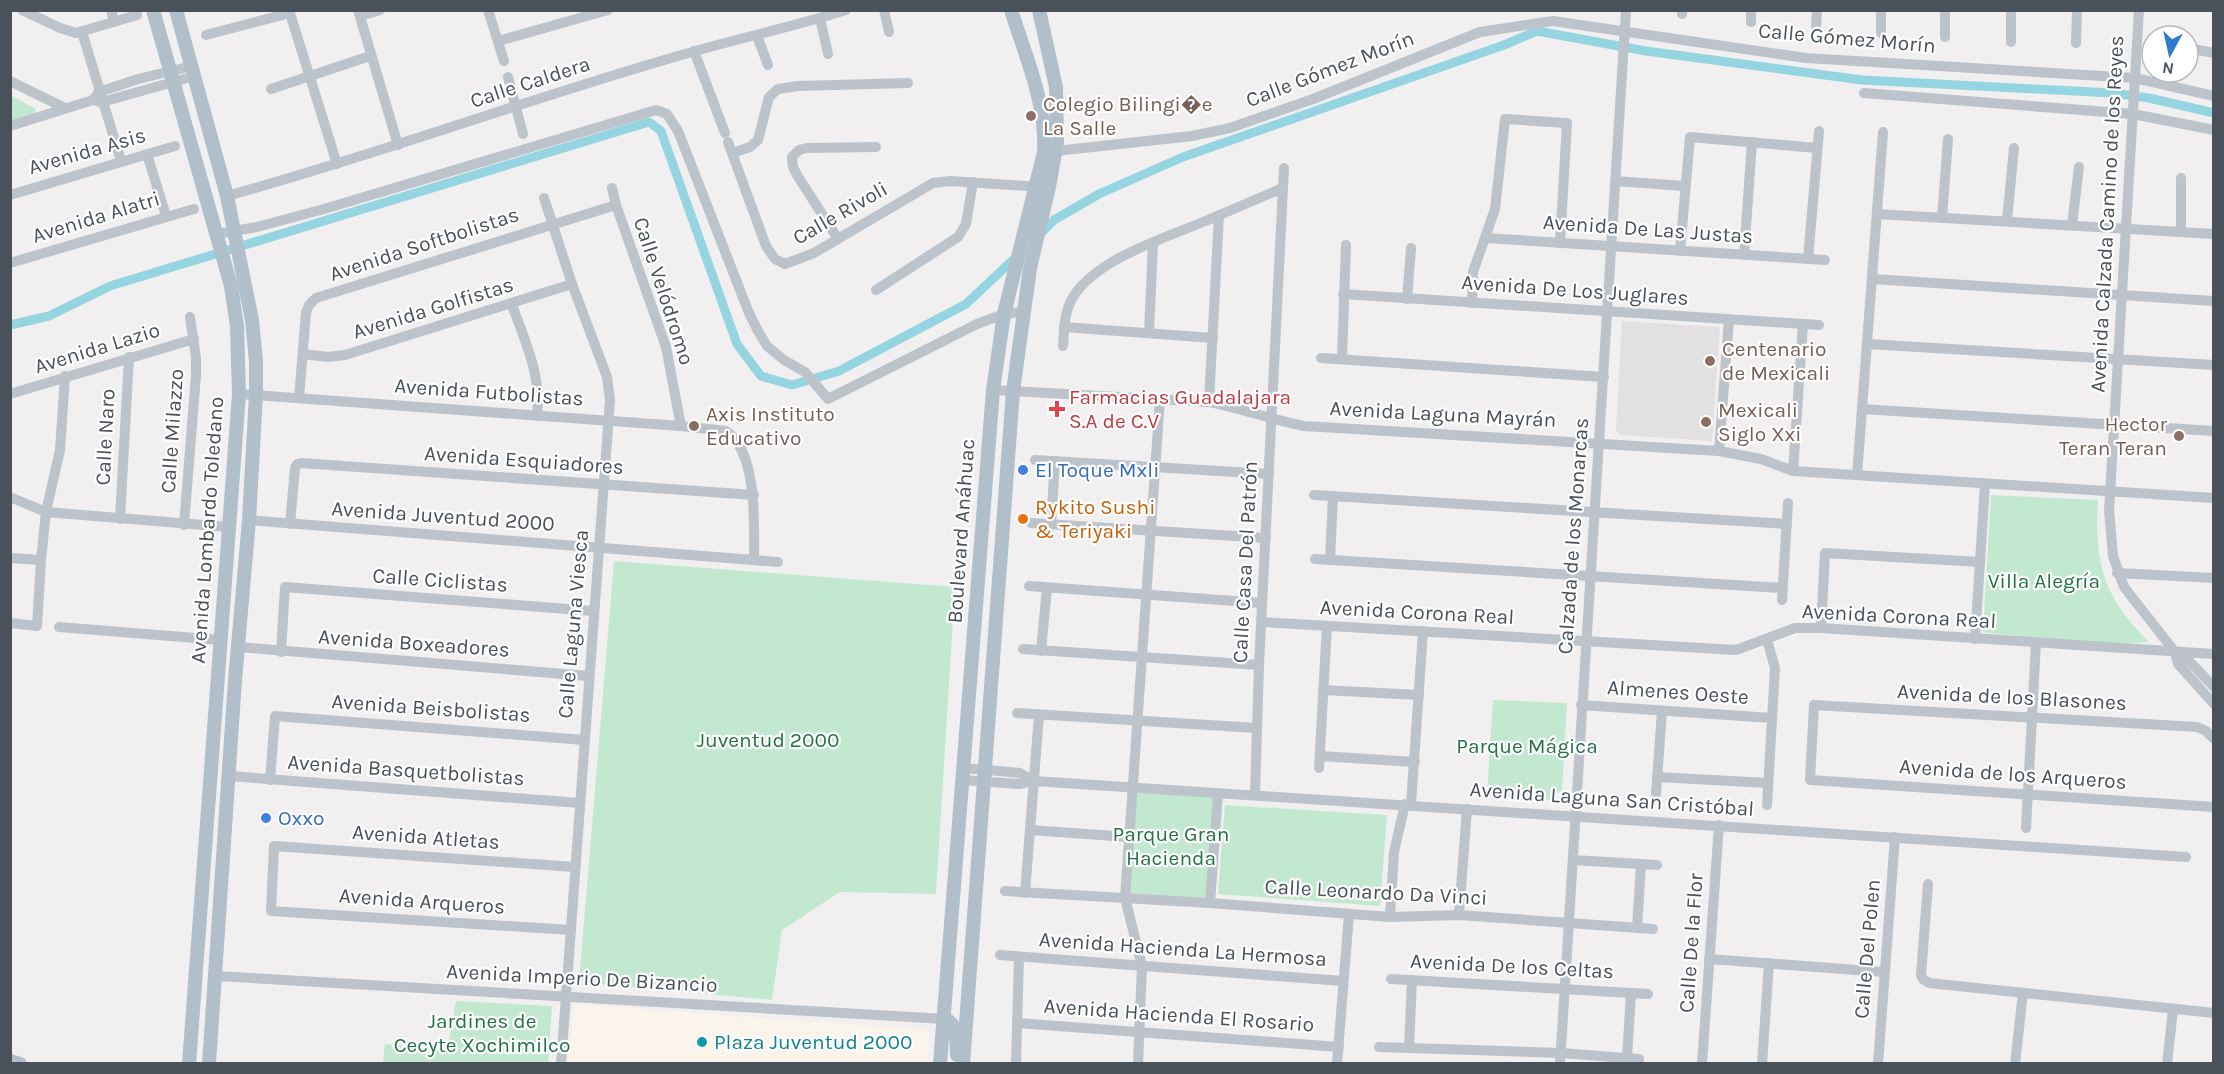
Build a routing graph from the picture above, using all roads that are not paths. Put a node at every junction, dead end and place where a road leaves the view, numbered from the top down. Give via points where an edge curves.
1 (22, 10) edge
2 (111, 10) edge
3 (153, 10) edge
4 (176, 10) edge
5 (380, 10) edge
6 (488, 10) edge
7 (608, 10) edge
8 (846, 10) edge
9 (884, 10) edge
10 (1011, 10) edge
11 (1039, 10) edge
12 (1626, 10) edge
13 (1751, 10) edge
14 (1817, 10) edge
15 (1881, 10) edge
16 (1945, 10) edge
17 (2012, 10) edge
18 (2077, 10) edge
19 (2139, 10) edge
20 (290, 12) edge
21 (359, 13) edge
22 (137, 15) dead end
23 (820, 18) junction
24 (114, 22) junction
25 (1751, 22) dead end
26 (1816, 28) dead end
27 (82, 32) junction
28 (889, 32) dead end
29 (1881, 33) dead end
30 (1625, 34) junction
31 (206, 35) dead end
32 (756, 36) junction
33 (1945, 37) dead end
34 (498, 41) junction
35 (2011, 42) dead end
36 (2076, 43) dead end
37 (694, 51) junction
38 (828, 54) dead end
39 (370, 56) junction
40 (504, 61) dead end
41 (768, 65) dead end
42 (193, 71) junction
43 (310, 75) junction
44 (171, 77) junction
45 (508, 77) dead end
46 (10, 81) edge
47 (2135, 81) junction
48 (908, 83) dead end
49 (271, 89) dead end
50 (1864, 93) dead end
51 (2214, 96) edge
52 (98, 98) junction
53 (515, 106) junction
54 (65, 108) junction
55 (2133, 111) junction
56 (10, 126) edge
57 (2214, 130) edge
58 (1819, 131) dead end
59 (1884, 132) dead end
60 (523, 134) dead end
61 (1948, 139) dead end
62 (1752, 142) junction
63 (398, 145) junction
64 (175, 146) dead end
65 (876, 147) dead end
66 (1817, 148) junction
67 (2014, 148) dead end
68 (1056, 151) junction
69 (733, 153) junction
70 (147, 154) junction
71 (121, 161) junction
72 (337, 164) junction
73 (2079, 167) dead end
74 (1284, 168) dead end
75 (2181, 178) dead end
76 (1615, 181) junction
77 (973, 182) junction
78 (1684, 186) junction
79 (1043, 187) junction
80 (612, 188) dead end
81 (1283, 188) junction
82 (10, 195) edge
83 (227, 196) junction
84 (544, 198) dead end
85 (616, 205) junction
86 (194, 209) dead end
87 (1878, 214) junction
88 (1219, 215) junction
89 (166, 216) junction
90 (1942, 218) junction
91 (2007, 221) junction
92 (553, 223) junction
93 (2072, 225) junction
94 (2126, 229) junction
95 (2181, 232) junction
96 (2214, 234) edge
97 (234, 235) junction
98 (218, 238) junction
99 (1486, 238) junction
100 (838, 239) junction
101 (1153, 243) junction
102 (1560, 243) junction
103 (1347, 245) dead end
104 (1612, 245) junction
105 (1411, 248) dead end
106 (1680, 251) junction
107 (1744, 255) junction
108 (1808, 259) junction
109 (1825, 260) dead end
110 (10, 263) edge
111 (1873, 279) junction
112 (572, 285) junction
113 (876, 290) dead end
114 (1343, 294) junction
115 (2122, 295) junction
116 (1407, 299) junction
117 (2214, 301) edge
118 (1472, 303) junction
119 (512, 305) junction
120 (1024, 312) junction
121 (1608, 312) junction
122 (1004, 314) junction
123 (190, 317) dead end
124 (1729, 319) junction
125 (1803, 324) junction
126 (1819, 325) dead end
127 (1064, 327) junction
128 (1149, 333) junction
129 (1213, 338) junction
130 (194, 339) junction
131 (1868, 344) junction
132 (1063, 346) dead end
133 (303, 354) junction
134 (129, 357) junction
135 (1321, 358) dead end
136 (1342, 359) junction
137 (2118, 359) junction
138 (2214, 365) edge
139 (65, 376) junction
140 (1604, 377) junction
141 (993, 390) junction
142 (1013, 391) junction
143 (10, 394) edge
144 (239, 394) junction
145 (256, 394) junction
146 (298, 398) junction
147 (1160, 399) junction
148 (1209, 402) junction
149 (1862, 409) junction
150 (537, 416) junction
151 (610, 420) junction
152 (1273, 420) junction
153 (2114, 425) junction
154 (681, 426) junction
155 (2214, 431) edge
156 (1599, 443) junction
157 (1719, 451) junction
158 (1035, 460) dead end
159 (1055, 461) junction
160 (1156, 467) junction
161 (1793, 471) junction
162 (1269, 474) junction
163 (1857, 475) junction
164 (1985, 484) junction
165 (604, 485) junction
166 (2110, 492) junction
167 (753, 495) junction
168 (1314, 495) dead end
169 (1333, 496) junction
170 (10, 497) edge
171 (2214, 498) edge
172 (1788, 503) dead end
173 (1595, 511) junction
174 (46, 512) junction
175 (120, 519) junction
176 (249, 520) junction
177 (1031, 523) dead end
178 (290, 524) junction
179 (1051, 524) junction
180 (1787, 524) junction
181 (184, 525) junction
182 (228, 527) junction
183 (1151, 530) junction
184 (1266, 538) junction
185 (598, 548) junction
186 (10, 558) edge
187 (754, 559) junction
188 (1315, 559) dead end
189 (41, 560) junction
190 (1330, 560) junction
191 (778, 562) dead end
192 (1980, 562) junction
193 (2117, 573) junction
194 (1590, 577) junction
195 (2214, 578) edge
196 (1029, 586) dead end
197 (1047, 588) junction
198 (1146, 594) junction
199 (1262, 603) junction
200 (593, 611) junction
201 (1262, 622) junction
202 (10, 624) edge
203 (1327, 626) junction
204 (59, 627) dead end
205 (1821, 628) junction
206 (1423, 631) junction
207 (1975, 639) junction
208 (220, 640) junction
209 (1767, 640) junction
210 (1585, 642) junction
211 (2036, 643) junction
212 (238, 647) junction
213 (1023, 649) dead end
214 (1041, 651) junction
215 (281, 652) junction
216 (2175, 652) junction
217 (2214, 654) edge
218 (1141, 657) junction
219 (1259, 665) junction
220 (588, 676) junction
221 (235, 681) junction
222 (2214, 687) edge
223 (1323, 690) junction
224 (1419, 696) junction
225 (2214, 704) edge
226 (1581, 705) junction
227 (1662, 711) junction
228 (1017, 713) dead end
229 (1039, 715) junction
230 (1772, 718) junction
231 (2032, 718) junction
232 (214, 720) junction
233 (1137, 721) junction
234 (1256, 728) junction
235 (2210, 735) edge
236 (584, 740) junction
237 (1320, 756) junction
238 (1415, 762) junction
239 (1319, 768) dead end
240 (229, 773) junction
241 (964, 774) junction
242 (986, 776) junction
243 (1657, 777) junction
244 (270, 780) junction
245 (1810, 780) joint
246 (1034, 781) junction
247 (1768, 783) junction
248 (1132, 788) junction
249 (1218, 794) junction
250 (1656, 794) dead end
251 (2028, 794) junction
252 (1255, 795) junction
253 (580, 803) junction
254 (1408, 804) junction
255 (1767, 805) dead end
256 (2214, 807) edge
257 (1467, 809) junction
258 (1576, 817) junction
259 (1719, 825) junction
260 (2026, 828) dead end
261 (1030, 830) junction
262 (1128, 837) junction
263 (1895, 837) junction
264 (2186, 857) dead end
265 (1573, 860) junction
266 (1641, 864) junction
267 (1657, 865) dead end
268 (575, 867) junction
269 (1928, 884) dead end
270 (1005, 891) dead end
271 (1025, 893) junction
272 (1125, 898) junction
273 (1209, 903) junction
274 (271, 910) joint
275 (1348, 914) junction
276 (1459, 915) junction
277 (1390, 917) junction
278 (1569, 923) junction
279 (1637, 928) junction
280 (1653, 928) dead end
281 (571, 930) junction
282 (1000, 955) dead end
283 (1019, 957) junction
284 (1709, 959) junction
285 (1769, 963) junction
286 (1142, 966) junction
287 (1884, 972) junction
288 (216, 975) junction
289 (1391, 979) dead end
290 (1412, 980) junction
291 (1343, 981) junction
292 (1565, 989) junction
293 (1631, 993) junction
294 (2023, 993) junction
295 (1648, 994) dead end
296 (566, 998) junction
297 (2173, 1010) junction
298 (2214, 1013) edge
299 (945, 1019) junction
300 (1017, 1023) junction
301 (1140, 1032) junction
302 (1339, 1047) junction
303 (1379, 1047) dead end
304 (1409, 1048) junction
305 (1560, 1058) edge
306 (1627, 1058) junction
307 (1639, 1059) dead end
308 (188, 1060) edge
309 (10, 1061) edge
310 (20, 1064) edge
311 (209, 1064) edge
312 (561, 1064) edge
313 (940, 1064) edge
314 (958, 1064) edge
315 (963, 1064) edge
316 (1016, 1064) edge
317 (1138, 1064) edge
318 (1337, 1064) edge
319 (1702, 1064) edge
320 (1762, 1064) edge
321 (1878, 1064) edge
322 (2016, 1064) edge
323 (2167, 1064) edge

1 - 27 street via 69,31
2 - 24 street
3 - 44 main road, Avenida Lombardo Toledano
4 - 42 main road, Avenida Lombardo Toledano
5 - 21 street
6 - 34 street
7 - 34 street
8 - 23 street, Calle Caldera
9 - 28 street
10 - 79 main road, Boulevard Anáhuac via 1043,125
11 - 68 main road, Boulevard Anáhuac via 1056,87
12 - 30 street, Calzada de los Monarcas
13 - 25 street
14 - 26 street
15 - 29 street
16 - 33 street
17 - 35 street
18 - 36 street
19 - 47 street, Avenida Calzada Camino de los Reyes
20 - 31 street
20 - 43 street
21 - 39 street
22 - 24 street
23 - 32 street, Calle Caldera
23 - 38 street
24 - 27 street
27 - 52 street
30 - 47 street, Calle Gómez Morín via 1806,58
30 - 68 street, Calle Gómez Morín via 1553,21 1480,32 1230,128
30 - 76 street, Calzada de los Monarcas
32 - 37 street, Calle Caldera
32 - 41 street
34 - 40 street
37 - 53 street, Calle Caldera
37 - 69 street, Calle Rivoli
39 - 43 street
39 - 63 street
42 - 44 street
42 - 83 main road, Avenida Lombardo Toledano
43 - 49 street
43 - 72 street
44 - 52 street
44 - 98 main road, Avenida Lombardo Toledano
45 - 53 street
46 - 54 street
47 - 51 street, Calle Gómez Morín
47 - 55 street, Avenida Calzada Camino de los Reyes
48 - 69 street via 778,89 769,97 758,140
50 - 55 street
52 - 54 street
52 - 71 street
53 - 60 street
53 - 63 street, Calle Caldera
54 - 56 street
55 - 57 street
55 - 94 street, Avenida Calzada Camino de los Reyes
58 - 66 street
59 - 87 street
61 - 90 street
62 - 66 street
62 - 78 street via 1690,137
62 - 107 street
63 - 72 street, Calle Caldera
64 - 70 street, Avenida Asis
65 - 100 street via 807,148 792,157 797,175
66 - 108 street
67 - 91 street
68 - 79 main road, Boulevard Anáhuac
69 - 100 street, Calle Rivoli via 766,246 775,259 792,263
70 - 71 street, Avenida Asis
70 - 89 street
71 - 82 street, Avenida Asis
72 - 83 street, Calle Caldera
73 - 93 street
74 - 81 street, Calle Casa Del Patrón
75 - 95 street
76 - 78 street
76 - 104 street, Calzada de los Monarcas
77 - 79 street, Calle Rivoli
77 - 100 street, Calle Rivoli via 933,183
77 - 113 street via 966,224 958,237
78 - 106 street
79 - 120 main road, Boulevard Anáhuac via 1041,225
79 - 122 main road, Boulevard Anáhuac
80 - 85 street, Calle Velódromo
81 - 88 street
81 - 152 street, Calle Casa Del Patrón
83 - 97 main road, Avenida Lombardo Toledano
84 - 92 street, Calle Laguna Viesca
85 - 92 street, Calle Velódromo
85 - 154 street, Calle Velódromo via 660,329
86 - 89 street, Avenida Alatri
87 - 90 street
87 - 111 street
88 - 101 street
88 - 129 street
89 - 110 street, Avenida Alatri
90 - 91 street
91 - 93 street
92 - 112 street, Calle Laguna Viesca
92 - 133 street, Avenida Softbolistas via 316,298 306,314
93 - 94 street
94 - 95 street
94 - 115 street, Avenida Calzada Camino de los Reyes
95 - 96 street
97 - 98 street
97 - 122 street via 647,111 659,111 667,114 678,131 758,331 767,346 805,372 828,399
97 - 145 main road, Avenida Lombardo Toledano via 255,339
98 - 144 main road, Avenida Lombardo Toledano via 237,326
99 - 102 street, Avenida De Las Justas
99 - 102 street via 1495,209 1504,119 1567,123
99 - 118 street via 1473,272
101 - 127 street via 1089,279 1073,297
101 - 128 street
102 - 104 street, Avenida De Las Justas
103 - 114 street
104 - 106 street, Avenida De Las Justas
104 - 121 street, Calzada de los Monarcas
105 - 116 street
106 - 107 street, Avenida De Las Justas
107 - 108 street, Avenida De Las Justas
108 - 109 street, Avenida De Las Justas
111 - 115 street
111 - 131 street
112 - 119 street, Avenida Golfistas
112 - 151 street, Calle Laguna Viesca via 607,377
114 - 116 street, Avenida De Los Juglares
114 - 136 street
115 - 117 street
115 - 137 street, Avenida Calzada Camino de los Reyes
116 - 118 street, Avenida De Los Juglares
118 - 121 street, Avenida De Los Juglares
119 - 133 street, Avenida Golfistas via 345,355
119 - 150 street via 536,375
120 - 122 street
120 - 142 main road, Boulevard Anáhuac
121 - 124 street, Avenida De Los Juglares
121 - 140 street, Calzada de los Monarcas
122 - 141 main road, Boulevard Anáhuac
123 - 130 street, Calle Milazzo
124 - 125 street, Avenida De Los Juglares
124 - 157 street
125 - 126 street, Avenida De Los Juglares
125 - 161 street
127 - 128 street
127 - 132 street
128 - 129 street
129 - 148 street
130 - 134 street, Avenida Lazio
130 - 181 street, Calle Milazzo via 195,393
131 - 137 street
131 - 149 street
133 - 146 street
134 - 139 street, Avenida Lazio
134 - 175 street, Calle Naro
135 - 136 street
136 - 140 street
137 - 138 street
137 - 153 street, Avenida Calzada Camino de los Reyes
139 - 143 street, Avenida Lazio
139 - 174 street via 60,450
140 - 156 street, Calzada de los Monarcas
141 - 142 street, Avenida Laguna Mayrán
141 - 241 main road, Boulevard Anáhuac
142 - 147 street, Avenida Laguna Mayrán
142 - 242 main road, Boulevard Anáhuac
144 - 145 street, Avenida Futbolistas
144 - 182 main road, Avenida Lombardo Toledano
145 - 146 street, Avenida Futbolistas
145 - 176 main road, Avenida Lombardo Toledano
146 - 150 street, Avenida Futbolistas
147 - 148 street, Avenida Laguna Mayrán
147 - 160 street
148 - 152 street, Avenida Laguna Mayrán
149 - 153 street
149 - 163 street
150 - 151 street, Avenida Futbolistas
151 - 154 street, Avenida Futbolistas
151 - 165 street, Calle Laguna Viesca
152 - 156 street, Avenida Laguna Mayrán via 1304,426
152 - 162 street, Calle Casa Del Patrón
153 - 155 street
153 - 166 street, Avenida Calzada Camino de los Reyes
154 - 167 street, Avenida Futbolistas via 726,431 745,464
156 - 157 street, Avenida Laguna Mayrán
156 - 173 street, Calzada de los Monarcas
157 - 161 street, Avenida Laguna Mayrán via 1761,459
158 - 159 street
159 - 160 street
159 - 179 street
160 - 162 street
160 - 183 street
161 - 163 street, Avenida Laguna Mayrán
162 - 184 street, Calle Casa Del Patrón
163 - 164 street, Avenida Laguna Mayrán
164 - 166 street, Avenida Laguna Mayrán
164 - 192 street
165 - 167 street, Avenida Esquiadores
165 - 178 street, Avenida Esquiadores via 297,464
165 - 185 street, Calle Laguna Viesca
166 - 171 street, Avenida Laguna Mayrán
166 - 193 street, Avenida Calzada Camino de los Reyes via 2111,545
167 - 187 street
168 - 169 street
169 - 173 street
169 - 190 street
170 - 174 street
172 - 180 street
173 - 180 street
173 - 194 street, Calzada de los Monarcas
174 - 175 street
174 - 189 street
175 - 181 street
176 - 178 street, Avenida Juventud 2000
176 - 212 main road, Avenida Lombardo Toledano
177 - 179 street
178 - 185 street, Avenida Juventud 2000
179 - 183 street
180 - 194 street via 1782,594
181 - 182 street
182 - 208 main road, Avenida Lombardo Toledano
183 - 184 street
183 - 198 street
184 - 199 street, Calle Casa Del Patrón
185 - 187 street, Avenida Juventud 2000
185 - 200 street, Calle Laguna Viesca
186 - 189 street
187 - 191 street, Avenida Juventud 2000
188 - 190 street
189 - 202 street via 37,626
190 - 194 street
192 - 205 street via 1825,553
192 - 207 street
193 - 195 street
193 - 216 street, Avenida Calzada Camino de los Reyes
194 - 210 street, Calzada de los Monarcas
196 - 197 street
197 - 198 street
197 - 214 street
198 - 199 street
198 - 218 street
199 - 201 street, Calle Casa Del Patrón
200 - 215 street, Calle Ciclistas via 285,587
200 - 220 street, Calle Laguna Viesca
201 - 203 street, Avenida Corona Real
201 - 219 street, Calle Casa Del Patrón
203 - 206 street, Avenida Corona Real
203 - 223 street
204 - 208 street
205 - 207 street, Avenida Corona Real
205 - 209 street, Avenida Corona Real via 1795,628
206 - 210 street, Avenida Corona Real
206 - 224 street
207 - 211 street, Avenida Corona Real
208 - 221 main road via 225,672
208 - 232 main road, Avenida Lombardo Toledano
209 - 210 street, Avenida Corona Real via 1736,650
209 - 230 street via 1775,668
210 - 226 street, Calzada de los Monarcas
211 - 216 street, Avenida Corona Real
211 - 231 street
212 - 215 street, Avenida Boxeadores
212 - 221 main road, Avenida Lombardo Toledano
213 - 214 street
214 - 218 street
215 - 220 street, Avenida Boxeadores
216 - 217 street, Avenida Corona Real
216 - 222 street, Avenida Calzada Camino de los Reyes
216 - 225 street, Avenida Calzada Camino de los Reyes via 2178,664
218 - 219 street
218 - 233 street
219 - 234 street, Calle Casa Del Patrón
220 - 236 street, Calle Laguna Viesca
221 - 240 main road, Avenida Lombardo Toledano
223 - 224 street
223 - 237 street
224 - 238 street
226 - 227 street, Almenes Oeste
226 - 258 street, Calzada de los Monarcas
227 - 230 street, Almenes Oeste
227 - 243 street
228 - 229 street
229 - 233 street
229 - 246 street
230 - 247 street
231 - 235 street, Avenida de los Blasones via 2197,727
231 - 245 street, Avenida de los Blasones via 1814,705
231 - 251 street
232 - 240 main road via 226,728
232 - 308 main road, Avenida Lombardo Toledano
233 - 234 street
233 - 248 street
234 - 252 street, Calle Casa Del Patrón
236 - 244 street, Avenida Beisbolistas via 275,716
236 - 253 street, Calle Laguna Viesca
237 - 238 street
237 - 239 street
238 - 254 street
240 - 244 street, Avenida Basquetbolistas
240 - 288 main road, Avenida Lombardo Toledano
241 - 242 street, Avenida Laguna San Cristóbal
241 - 299 main road, Boulevard Anáhuac
242 - 246 street, Avenida Laguna San Cristóbal via 1019,784
242 - 315 main road, Boulevard Anáhuac
243 - 247 street
243 - 250 street
244 - 253 street, Avenida Basquetbolistas
245 - 251 street, Avenida de los Arqueros
246 - 248 street, Avenida Laguna San Cristóbal
246 - 261 street
247 - 255 street
248 - 249 street, Avenida Laguna San Cristóbal
248 - 262 street
249 - 252 street, Avenida Laguna San Cristóbal
249 - 273 street
251 - 256 street, Avenida de los Arqueros
251 - 260 street
252 - 254 street, Avenida Laguna San Cristóbal
253 - 268 street, Calle Laguna Viesca
254 - 257 street, Avenida Laguna San Cristóbal
254 - 277 street via 1394,852
257 - 258 street, Avenida Laguna San Cristóbal
257 - 276 street
258 - 259 street, Avenida Laguna San Cristóbal
258 - 265 street, Calzada de los Monarcas
259 - 263 street, Avenida Laguna San Cristóbal
259 - 284 street, Calle De la Flor
261 - 262 street
261 - 271 street
262 - 272 street
263 - 264 street, Avenida Laguna San Cristóbal
263 - 287 street, Calle Del Polen
265 - 266 street
265 - 278 street, Calzada de los Monarcas
266 - 267 street
266 - 279 street
268 - 274 street, Avenida Atletas via 274,846
268 - 281 street, Calle Laguna Viesca
269 - 294 street via 1923,979 1929,983
270 - 271 street, Calle Leonardo Da Vinci
271 - 272 street, Calle Leonardo Da Vinci
272 - 273 street, Calle Leonardo Da Vinci
272 - 286 street
273 - 275 street, Calle Leonardo Da Vinci
274 - 281 street, Avenida Arqueros
275 - 277 street, Calle Leonardo Da Vinci
275 - 291 street
276 - 277 street, Calle Leonardo Da Vinci
276 - 278 street, Calle Leonardo Da Vinci
278 - 279 street, Calle Leonardo Da Vinci
278 - 292 street, Calzada de los Monarcas
279 - 280 street, Calle Leonardo Da Vinci
281 - 296 street, Calle Laguna Viesca
282 - 283 street, Avenida Hacienda La Hermosa
283 - 286 street, Avenida Hacienda La Hermosa
283 - 300 street
284 - 285 street
284 - 319 street, Calle De la Flor
285 - 287 street
285 - 320 street
286 - 291 street, Avenida Hacienda La Hermosa
286 - 301 street
287 - 321 street, Calle Del Polen
288 - 296 street, Avenida Imperio De Bizancio
288 - 311 main road, Avenida Lombardo Toledano
289 - 290 street, Avenida De los Celtas
290 - 292 street, Avenida De los Celtas
290 - 304 street
291 - 302 street
292 - 293 street, Avenida De los Celtas
292 - 305 street, Calzada de los Monarcas
293 - 295 street, Avenida De los Celtas
293 - 306 street
294 - 297 street
294 - 322 street
296 - 299 street, Avenida Imperio De Bizancio
296 - 312 street, Calle Laguna Viesca
297 - 298 street
297 - 323 street
299 - 313 main road, Boulevard Anáhuac
299 - 314 main road via 955,1027
300 - 301 street, Avenida Hacienda El Rosario
300 - 316 street
301 - 302 street, Avenida Hacienda El Rosario
301 - 317 street
302 - 318 street
303 - 304 street
304 - 305 street
305 - 306 street
306 - 307 street
309 - 310 main road

